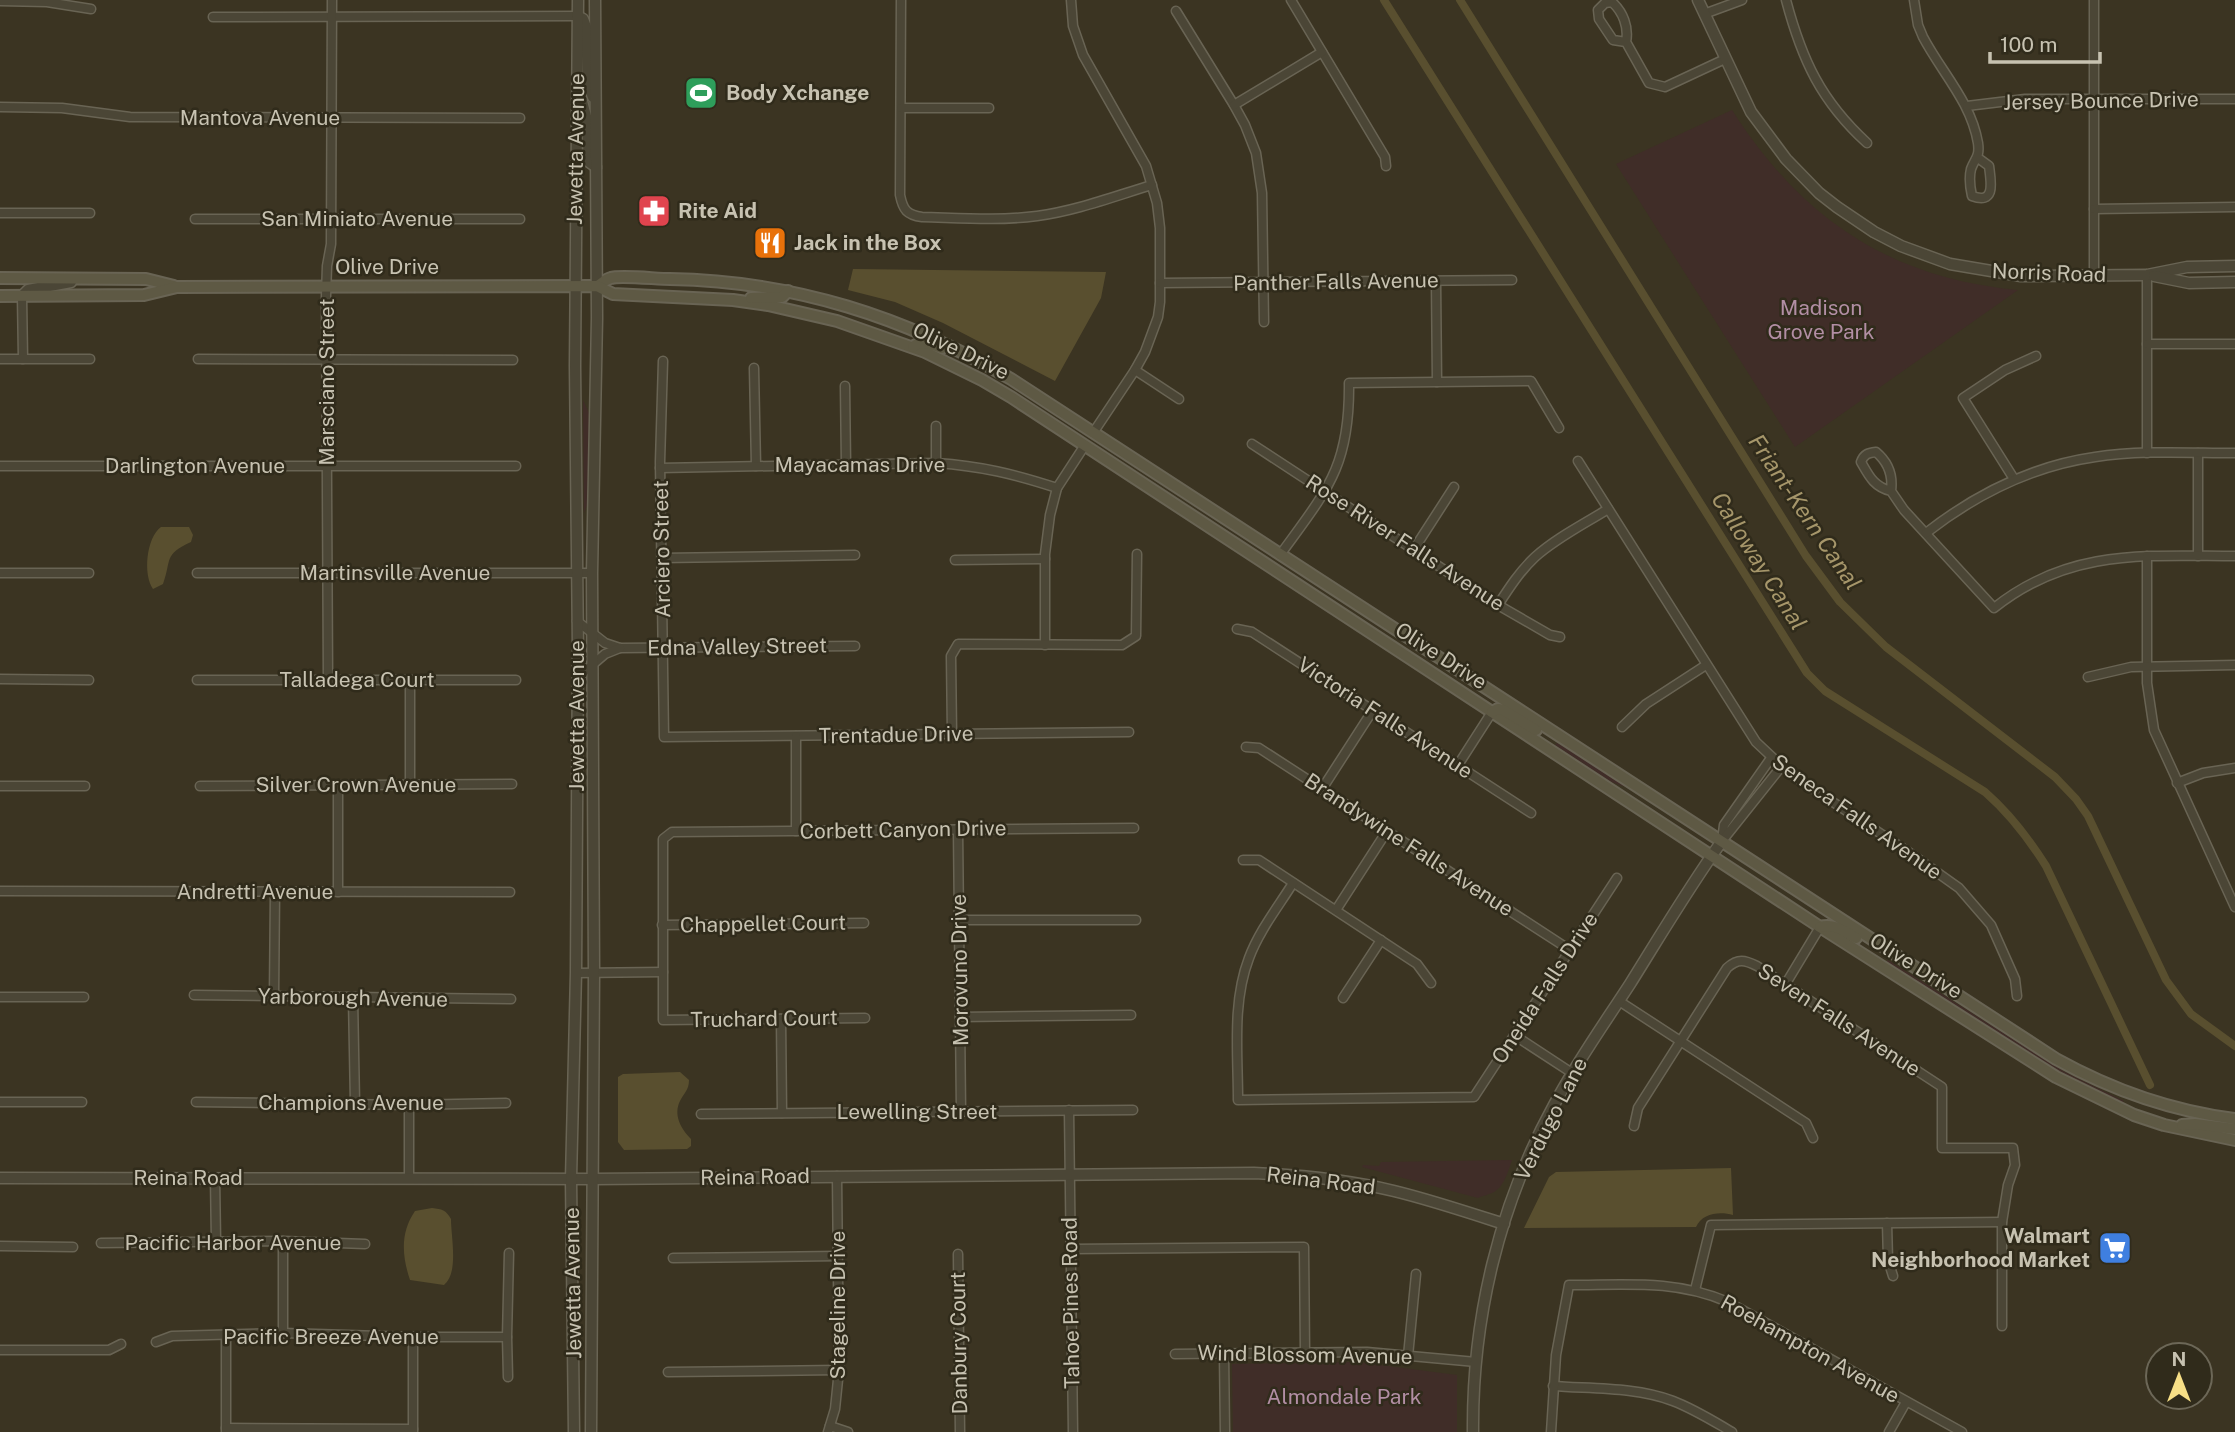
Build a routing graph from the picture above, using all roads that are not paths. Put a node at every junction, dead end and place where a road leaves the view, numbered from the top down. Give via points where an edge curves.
1 (332, 0) edge
2 (578, 0) edge
3 (595, 0) edge
4 (901, 0) edge
5 (1071, 0) edge
6 (1291, 0) edge
7 (1698, 0) edge
8 (1742, 0) edge
9 (1786, 0) edge
10 (1914, 0) edge
11 (2094, 0) edge
12 (0, 1) edge
13 (90, 9) dead end
14 (1176, 11) dead end
15 (1704, 14) junction
16 (578, 16) junction
17 (213, 17) dead end
18 (332, 17) junction
19 (1626, 42) junction
20 (1322, 52) junction
21 (1725, 59) junction
22 (577, 83) junction
23 (2094, 99) junction
24 (2235, 99) edge
25 (596, 104) junction
26 (1234, 105) junction
27 (1967, 106) junction
28 (0, 107) edge
29 (901, 108) junction
30 (989, 108) dead end
31 (332, 118) junction
32 (520, 118) dead end
33 (1867, 143) dead end
34 (1978, 158) junction
35 (1386, 166) dead end
36 (596, 167) junction
37 (1152, 185) junction
38 (2235, 207) edge
39 (2094, 209) junction
40 (0, 214) edge
41 (90, 214) dead end
42 (195, 219) dead end
43 (332, 219) junction
44 (520, 219) dead end
45 (2235, 265) edge
46 (2094, 275) junction
47 (2147, 275) junction
48 (0, 278) edge
49 (92, 278) junction
50 (1512, 280) dead end
51 (1436, 281) junction
52 (2235, 282) edge
53 (1160, 283) junction
54 (1264, 283) junction
55 (327, 286) junction
56 (575, 286) junction
57 (597, 286) junction
58 (177, 287) junction
59 (788, 291) junction
60 (0, 296) edge
61 (22, 296) junction
62 (707, 298) junction
63 (1264, 322) dead end
64 (2147, 344) junction
65 (2235, 344) edge
66 (913, 347) junction
67 (2036, 356) dead end
68 (0, 359) edge
69 (23, 359) junction
70 (90, 359) dead end
71 (198, 359) dead end
72 (328, 360) junction
73 (513, 360) dead end
74 (978, 360) junction
75 (663, 361) dead end
76 (754, 368) dead end
77 (1135, 370) junction
78 (1437, 382) junction
79 (845, 386) dead end
80 (1179, 399) dead end
81 (1034, 412) junction
82 (936, 426) dead end
83 (1559, 428) dead end
84 (1093, 433) junction
85 (1252, 444) dead end
86 (1085, 445) junction
87 (2147, 453) junction
88 (2197, 453) junction
89 (2235, 453) edge
90 (1578, 461) dead end
91 (936, 463) junction
92 (846, 465) junction
93 (0, 466) edge
94 (328, 466) junction
95 (756, 466) junction
96 (516, 467) dead end
97 (1147, 467) junction
98 (660, 468) junction
99 (2014, 479) junction
100 (1454, 487) dead end
101 (1057, 488) junction
102 (1891, 491) junction
103 (1326, 492) junction
104 (1608, 509) junction
105 (1219, 533) junction
106 (1926, 533) junction
107 (1413, 550) junction
108 (855, 555) dead end
109 (1137, 555) dead end
110 (1280, 555) junction
111 (2147, 556) junction
112 (2198, 556) junction
113 (2235, 556) edge
114 (662, 558) junction
115 (1045, 559) junction
116 (955, 560) dead end
117 (0, 573) edge
118 (89, 573) dead end
119 (197, 573) dead end
120 (328, 573) junction
121 (576, 573) junction
122 (592, 573) junction
123 (1498, 605) junction
124 (577, 621) junction
125 (1237, 629) dead end
126 (593, 635) junction
127 (1560, 637) dead end
128 (1045, 645) junction
129 (855, 646) dead end
130 (620, 648) junction
131 (663, 648) junction
132 (593, 664) junction
133 (1706, 665) junction
134 (2235, 665) edge
135 (2147, 666) junction
136 (578, 677) junction
137 (2088, 677) dead end
138 (0, 679) edge
139 (89, 680) dead end
140 (197, 680) dead end
141 (328, 680) junction
142 (410, 680) junction
143 (516, 680) dead end
144 (1373, 710) junction
145 (1492, 712) junction
146 (1622, 727) dead end
147 (1549, 730) junction
148 (1129, 732) dead end
149 (952, 734) junction
150 (796, 736) junction
151 (664, 737) joint
152 (1246, 747) dead end
153 (1771, 758) junction
154 (1458, 765) junction
155 (1781, 767) junction
156 (2235, 768) edge
157 (2177, 783) junction
158 (512, 784) dead end
159 (0, 786) edge
160 (85, 786) dead end
161 (200, 786) dead end
162 (338, 786) junction
163 (410, 786) junction
164 (1322, 789) junction
165 (1531, 813) dead end
166 (1134, 828) dead end
167 (958, 829) junction
168 (796, 831) junction
169 (1387, 831) junction
170 (1722, 841) junction
171 (1711, 856) junction
172 (1243, 860) dead end
173 (1617, 878) dead end
174 (2234, 881) edge
175 (1293, 883) junction
176 (2225, 886) junction
177 (0, 891) edge
178 (275, 892) junction
179 (338, 892) junction
180 (510, 892) dead end
181 (2235, 907) edge
182 (1336, 911) junction
183 (959, 920) junction
184 (1136, 920) dead end
185 (864, 923) dead end
186 (662, 925) junction
187 (1820, 928) junction
188 (1381, 940) junction
189 (1570, 950) junction
190 (1887, 950) junction
191 (594, 967) junction
192 (663, 972) junction
193 (576, 973) junction
194 (1430, 983) dead end
195 (1785, 985) junction
196 (194, 995) dead end
197 (2017, 996) dead end
198 (0, 997) edge
199 (84, 997) dead end
200 (274, 998) junction
201 (353, 998) junction
202 (1343, 998) dead end
203 (511, 999) dead end
204 (1619, 1001) junction
205 (1131, 1014) dead end
206 (960, 1017) junction
207 (781, 1018) junction
208 (865, 1018) dead end
209 (1514, 1035) junction
210 (1681, 1042) junction
211 (1573, 1073) junction
212 (0, 1102) edge
213 (82, 1102) dead end
214 (196, 1102) dead end
215 (355, 1103) junction
216 (506, 1103) dead end
217 (409, 1105) junction
218 (1133, 1110) dead end
219 (961, 1111) junction
220 (1069, 1111) junction
221 (782, 1113) junction
222 (701, 1114) dead end
223 (2235, 1119) edge
224 (1634, 1126) dead end
225 (2177, 1128) junction
226 (2235, 1129) edge
227 (1813, 1138) dead end
228 (2235, 1140) edge
229 (1069, 1174) junction
230 (837, 1176) junction
231 (0, 1178) edge
232 (215, 1178) junction
233 (409, 1179) junction
234 (572, 1179) junction
235 (593, 1179) junction
236 (2001, 1222) junction
237 (1504, 1223) junction
238 (1887, 1223) junction
239 (216, 1241) junction
240 (282, 1241) junction
241 (101, 1244) dead end
242 (365, 1244) dead end
243 (0, 1246) edge
244 (73, 1247) dead end
245 (1071, 1249) junction
246 (509, 1253) dead end
247 (958, 1254) dead end
248 (838, 1256) junction
249 (673, 1258) dead end
250 (1416, 1274) dead end
251 (1893, 1276) dead end
252 (1695, 1290) junction
253 (2002, 1326) dead end
254 (283, 1333) junction
255 (226, 1336) junction
256 (414, 1337) junction
257 (507, 1337) junction
258 (156, 1342) dead end
259 (121, 1344) dead end
260 (0, 1350) edge
261 (1305, 1352) junction
262 (1224, 1353) junction
263 (1175, 1354) dead end
264 (1408, 1356) junction
265 (1476, 1362) junction
266 (839, 1370) junction
267 (668, 1372) dead end
268 (508, 1377) dead end
269 (1553, 1386) junction
270 (1906, 1402) junction
271 (574, 1406) junction
272 (829, 1429) edge
273 (226, 1430) edge
274 (320, 1430) edge
275 (413, 1430) edge
276 (574, 1432) edge
277 (581, 1432) edge
278 (591, 1432) edge
279 (848, 1432) edge
280 (960, 1432) edge
281 (1073, 1432) edge
282 (1225, 1432) edge
283 (1473, 1432) edge
284 (1551, 1432) edge
285 (1732, 1432) edge
286 (1889, 1432) edge
287 (1962, 1432) edge

1 - 18 street, Marsciano Street
2 - 16 street, Jewetta Avenue
3 - 25 street, Jewetta Avenue
4 - 29 street
5 - 37 street via 1073,26 1083,55 1146,166
6 - 20 street
7 - 15 street, Norris Road
8 - 15 street
9 - 33 street via 1816,83
10 - 27 street via 1923,37
11 - 23 street
12 - 13 street
14 - 26 street
15 - 21 street, Norris Road
16 - 18 street
16 - 22 street, Jewetta Avenue
16 - 25 street via 586,27 588,83
17 - 18 street
18 - 31 street, Marsciano Street
19 - 19 street via 1613,40 1599,19 1598,10 1605,3 1618,8 1628,32
19 - 21 street via 1648,83 1665,87
20 - 26 street
20 - 35 street via 1385,157
21 - 46 street, Norris Road via 1751,111 1786,159 1819,193 1874,232 1922,255 1973,269 2021,276
22 - 36 street via 587,120 589,162
22 - 56 street, Jewetta Avenue
23 - 24 street, Jersey Bounce Drive
23 - 27 street, Jersey Bounce Drive
23 - 39 street
25 - 36 street, Jewetta Avenue
26 - 54 street via 1251,138 1260,171
27 - 34 street
28 - 31 street, Mantova Avenue via 62,108 130,117
29 - 30 street
29 - 37 street via 900,195 902,208 909,215 1018,218 1065,211
31 - 32 street, Mantova Avenue
31 - 43 street, Marsciano Street
34 - 34 street via 1989,166 1991,179 1990,193 1981,200 1972,196 1970,186 1970,171
36 - 57 street, Jewetta Avenue
37 - 53 street via 1160,228
38 - 39 street
39 - 46 street
40 - 41 street
42 - 43 street, San Miniato Avenue
43 - 44 street, San Miniato Avenue
43 - 55 street, Marsciano Street
45 - 47 street, Norris Road
46 - 47 street, Norris Road
47 - 52 street via 2189,282
47 - 64 street
48 - 49 main road, Olive Drive
49 - 58 main road, Olive Drive via 146,279
49 - 61 street via 28,290
50 - 51 street, Panther Falls Avenue
51 - 54 street, Panther Falls Avenue
51 - 78 street
53 - 54 street, Panther Falls Avenue
53 - 77 street via 1158,317
54 - 63 street
55 - 56 main road, Olive Drive
55 - 58 main road, Olive Drive
55 - 72 street, Marsciano Street
56 - 57 main road, Olive Drive
56 - 121 street, Jewetta Avenue
57 - 59 main road, Olive Drive via 611,278 698,279
57 - 62 main road, Olive Drive via 612,294
57 - 122 street, Jewetta Avenue
58 - 61 main road, Olive Drive via 144,295
59 - 62 main road via 782,298
59 - 74 main road, Olive Drive via 870,313
60 - 61 main road, Olive Drive
61 - 69 street
62 - 66 main road, Olive Drive via 803,312
64 - 65 street
64 - 87 street
66 - 74 main road via 923,342
66 - 81 main road, Olive Drive via 982,380
67 - 99 street via 1963,398
68 - 69 street
69 - 70 street
71 - 72 street
72 - 73 street
72 - 94 street, Marsciano Street
74 - 84 main road, Olive Drive
75 - 98 street, Arciero Street
76 - 95 street
77 - 80 street
77 - 84 street
78 - 83 street via 1531,382
78 - 103 street via 1349,383 1345,443
79 - 92 street
81 - 84 main road via 1085,434
81 - 86 main road, Olive Drive
82 - 91 street
84 - 97 main road, Olive Drive
85 - 103 street, Rose River Falls Avenue
86 - 97 main road via 1098,444
86 - 101 street
86 - 105 main road, Olive Drive
87 - 88 street
87 - 99 street via 2067,462
88 - 89 street
88 - 112 street
90 - 104 street, Seneca Falls Avenue
91 - 92 street, Mayacamas Drive
91 - 101 street, Mayacamas Drive via 1006,472
92 - 95 street, Mayacamas Drive
93 - 94 street, Darlington Avenue
94 - 96 street, Darlington Avenue
94 - 120 street, Marsciano Street
95 - 98 street, Mayacamas Drive
97 - 110 main road, Olive Drive
98 - 114 street, Arciero Street
99 - 106 street via 1967,503
100 - 107 street
101 - 115 street
102 - 102 street via 1875,484 1861,462 1863,456 1876,452 1882,457 1891,474
102 - 106 street
103 - 107 street, Rose River Falls Avenue
103 - 110 street
104 - 123 street via 1549,545
104 - 133 street, Seneca Falls Avenue
105 - 110 main road
105 - 145 main road, Olive Drive
106 - 111 street via 1994,608 2034,582 2076,565
107 - 123 street, Rose River Falls Avenue
108 - 114 street
109 - 128 street via 1136,636 1122,645
110 - 147 main road, Olive Drive
111 - 112 street
111 - 135 street
112 - 113 street
114 - 131 street, Arciero Street
115 - 116 street
115 - 128 street
117 - 118 street
119 - 120 street, Martinsville Avenue
120 - 121 street, Martinsville Avenue
120 - 141 street, Marsciano Street
121 - 122 street, Martinsville Avenue
121 - 124 street, Jewetta Avenue
122 - 126 street, Jewetta Avenue
123 - 127 street, Rose River Falls Avenue
124 - 126 street, Edna Valley Street
124 - 136 street, Jewetta Avenue
125 - 144 street, Victoria Falls Avenue via 1251,632
126 - 130 street, Edna Valley Street
126 - 132 street, Jewetta Avenue
128 - 149 street via 958,644 951,656
129 - 131 street, Edna Valley Street
130 - 131 street, Edna Valley Street
130 - 132 street, Edna Valley Street
131 - 151 street, Arciero Street
132 - 136 street, Edna Valley Street
132 - 191 street, Jewetta Avenue
133 - 146 street via 1646,704
133 - 153 street, Seneca Falls Avenue via 1746,729
134 - 135 street
135 - 137 street
135 - 157 street via 2154,730
136 - 193 street, Jewetta Avenue
138 - 139 street
140 - 141 street, Talladega Court
141 - 142 street, Talladega Court
142 - 143 street, Talladega Court
142 - 163 street
144 - 154 street, Victoria Falls Avenue
144 - 164 street
145 - 147 main road via 1503,710 1538,731
145 - 154 street
145 - 171 main road, Olive Drive
147 - 170 main road, Olive Drive
148 - 149 street, Trentadue Drive
149 - 150 street, Trentadue Drive
150 - 151 street, Trentadue Drive
150 - 168 street
152 - 164 street, Brandywine Falls Avenue via 1259,748
153 - 155 street, Seneca Falls Avenue
153 - 170 street via 1724,825
154 - 165 street, Victoria Falls Avenue
155 - 170 street
155 - 197 street, Seneca Falls Avenue via 1959,888 1991,925 2015,979
156 - 157 street
157 - 176 street
158 - 163 street, Silver Crown Avenue
159 - 160 street
161 - 162 street, Silver Crown Avenue
162 - 163 street, Silver Crown Avenue
162 - 179 street
164 - 169 street, Brandywine Falls Avenue
166 - 167 street, Corbett Canyon Drive
167 - 168 street, Corbett Canyon Drive
167 - 183 street, Morovuno Drive
168 - 186 street, Corbett Canyon Drive via 672,832 663,839
169 - 182 street
169 - 189 street, Brandywine Falls Avenue
170 - 171 street, Verdugo Lane
170 - 190 main road, Olive Drive
171 - 187 main road, Olive Drive
171 - 204 street, Verdugo Lane
172 - 175 street via 1259,860
173 - 189 street, Oneida Falls Drive
174 - 176 street
175 - 182 street
175 - 209 street, Oneida Falls Drive via 1257,941 1243,976 1238,1011 1238,1100 1474,1097
176 - 181 street
177 - 178 street, Andretti Avenue
178 - 179 street, Andretti Avenue
178 - 200 street
179 - 180 street, Andretti Avenue
182 - 188 street
183 - 184 street
183 - 206 street, Morovuno Drive
185 - 186 street, Chappellet Court
186 - 192 street
187 - 190 main road via 1834,926
187 - 195 street
187 - 225 main road, Olive Drive via 2056,1077 2134,1115
188 - 194 street via 1417,964
188 - 202 street
189 - 209 street, Oneida Falls Drive
190 - 223 main road, Olive Drive via 2079,1072 2163,1105
191 - 192 street
191 - 193 street
191 - 235 street, Jewetta Avenue
192 - 207 street, Truchard Court via 663,1020
193 - 234 street, Jewetta Avenue
195 - 210 street, Seven Falls Avenue via 1747,961 1735,961
195 - 236 street, Seven Falls Avenue via 1942,1087 1942,1149 2014,1148 2015,1165
196 - 200 street, Yarborough Avenue
198 - 199 street
200 - 201 street, Yarborough Avenue
201 - 203 street, Yarborough Avenue
201 - 215 street
204 - 210 street
204 - 211 street, Verdugo Lane
205 - 206 street
206 - 219 street, Morovuno Drive
207 - 208 street, Truchard Court
207 - 221 street
209 - 211 street
210 - 224 street via 1638,1108
210 - 227 street via 1806,1123
211 - 237 street, Verdugo Lane via 1538,1137
212 - 213 street
214 - 215 street, Champions Avenue
215 - 217 street, Champions Avenue
216 - 217 street, Champions Avenue
217 - 233 street
218 - 220 street, Lewelling Street
219 - 220 street, Lewelling Street
219 - 221 street, Lewelling Street
220 - 229 street, Tahoe Pines Road
221 - 222 street, Lewelling Street
225 - 226 main road via 2195,1124
225 - 228 main road, Olive Drive
229 - 230 street, Reina Road
229 - 237 street, Reina Road via 1254,1172 1325,1178 1394,1191
229 - 245 street, Tahoe Pines Road
230 - 235 street, Reina Road
230 - 248 street, Stageline Drive
231 - 232 street, Reina Road
232 - 233 street, Reina Road
232 - 239 street
233 - 234 street, Reina Road
234 - 235 street, Reina Road
234 - 271 street, Jewetta Avenue
235 - 278 street, Jewetta Avenue
236 - 238 street
236 - 253 street
237 - 265 street, Verdugo Lane via 1487,1287
238 - 251 street
238 - 252 street via 1711,1225
239 - 240 street, Pacific Harbor Avenue
239 - 241 street, Pacific Harbor Avenue
240 - 242 street, Pacific Harbor Avenue
240 - 254 street
243 - 244 street
245 - 261 street via 1304,1247
245 - 281 street, Tahoe Pines Road
246 - 257 street
247 - 280 street, Danbury Court
248 - 249 street
248 - 266 street, Stageline Drive
250 - 264 street
252 - 269 street, Roehampton Avenue via 1660,1284 1569,1285
252 - 270 street, Roehampton Avenue via 1728,1302
254 - 255 street, Pacific Breeze Avenue
254 - 256 street, Pacific Breeze Avenue
255 - 258 street, Pacific Breeze Avenue via 172,1336
255 - 273 street
256 - 257 street, Pacific Breeze Avenue
256 - 275 street
257 - 268 street
259 - 260 street via 109,1350
261 - 262 street, Wind Blossom Avenue
261 - 264 street, Wind Blossom Avenue
262 - 263 street, Wind Blossom Avenue
262 - 282 street
264 - 265 street, Wind Blossom Avenue
265 - 283 street, Verdugo Lane
266 - 267 street
266 - 272 street, Stageline Drive
269 - 284 street
269 - 285 street via 1655,1396
270 - 286 street
270 - 287 street, Roehampton Avenue
271 - 276 street, Jewetta Avenue
271 - 277 street
272 - 279 street
273 - 274 street
274 - 275 street

